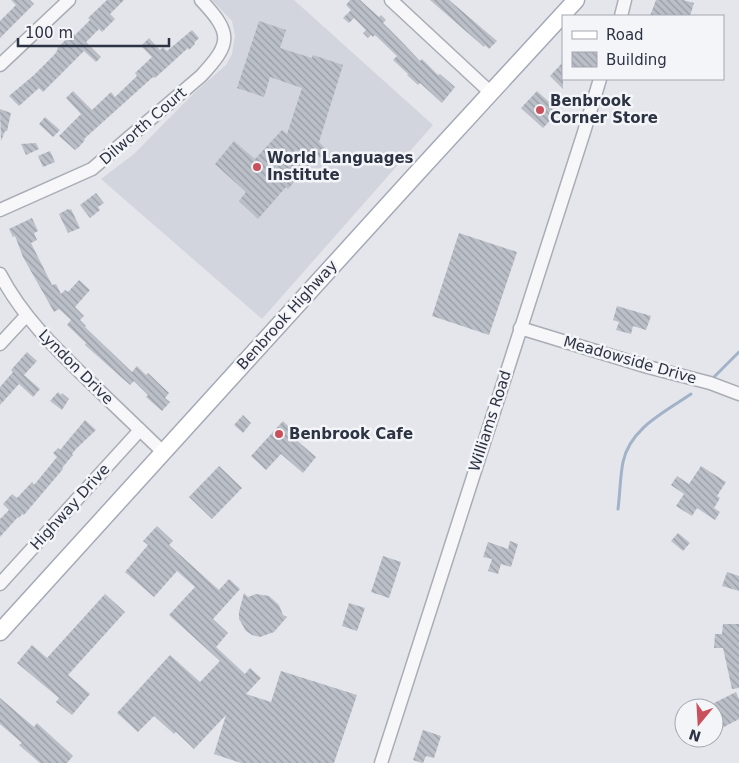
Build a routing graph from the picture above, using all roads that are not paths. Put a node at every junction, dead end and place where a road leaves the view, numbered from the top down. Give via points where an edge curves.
1 (69, 0) edge
2 (201, 0) edge
3 (391, 0) edge
4 (576, 0) edge
5 (625, 0) edge
6 (562, 15) edge
7 (562, 15) edge
8 (620, 15) edge
9 (0, 65) edge
10 (600, 80) edge
11 (491, 93) junction
12 (0, 210) edge
13 (0, 274) edge
14 (26, 316) junction
15 (520, 328) junction
16 (0, 344) edge
17 (739, 394) edge
18 (140, 430) junction
19 (163, 452) junction
20 (0, 584) edge
21 (0, 632) edge
22 (381, 763) edge

1 - 9 street
2 - 12 street, Dilworth Court via 222,25 223,46 217,59 92,169
3 - 11 street
4 - 6 main road, Benbrook Highway
5 - 8 street
7 - 11 main road, Benbrook Highway
10 - 15 street, Williams Road
11 - 19 main road, Benbrook Highway
13 - 14 street, Lyndon Drive
14 - 16 street
14 - 18 street, Lyndon Drive
15 - 17 street, Meadowside Drive
15 - 22 street, Williams Road
18 - 19 street, Lyndon Drive
18 - 20 street, Highway Drive
19 - 21 main road, Benbrook Highway

